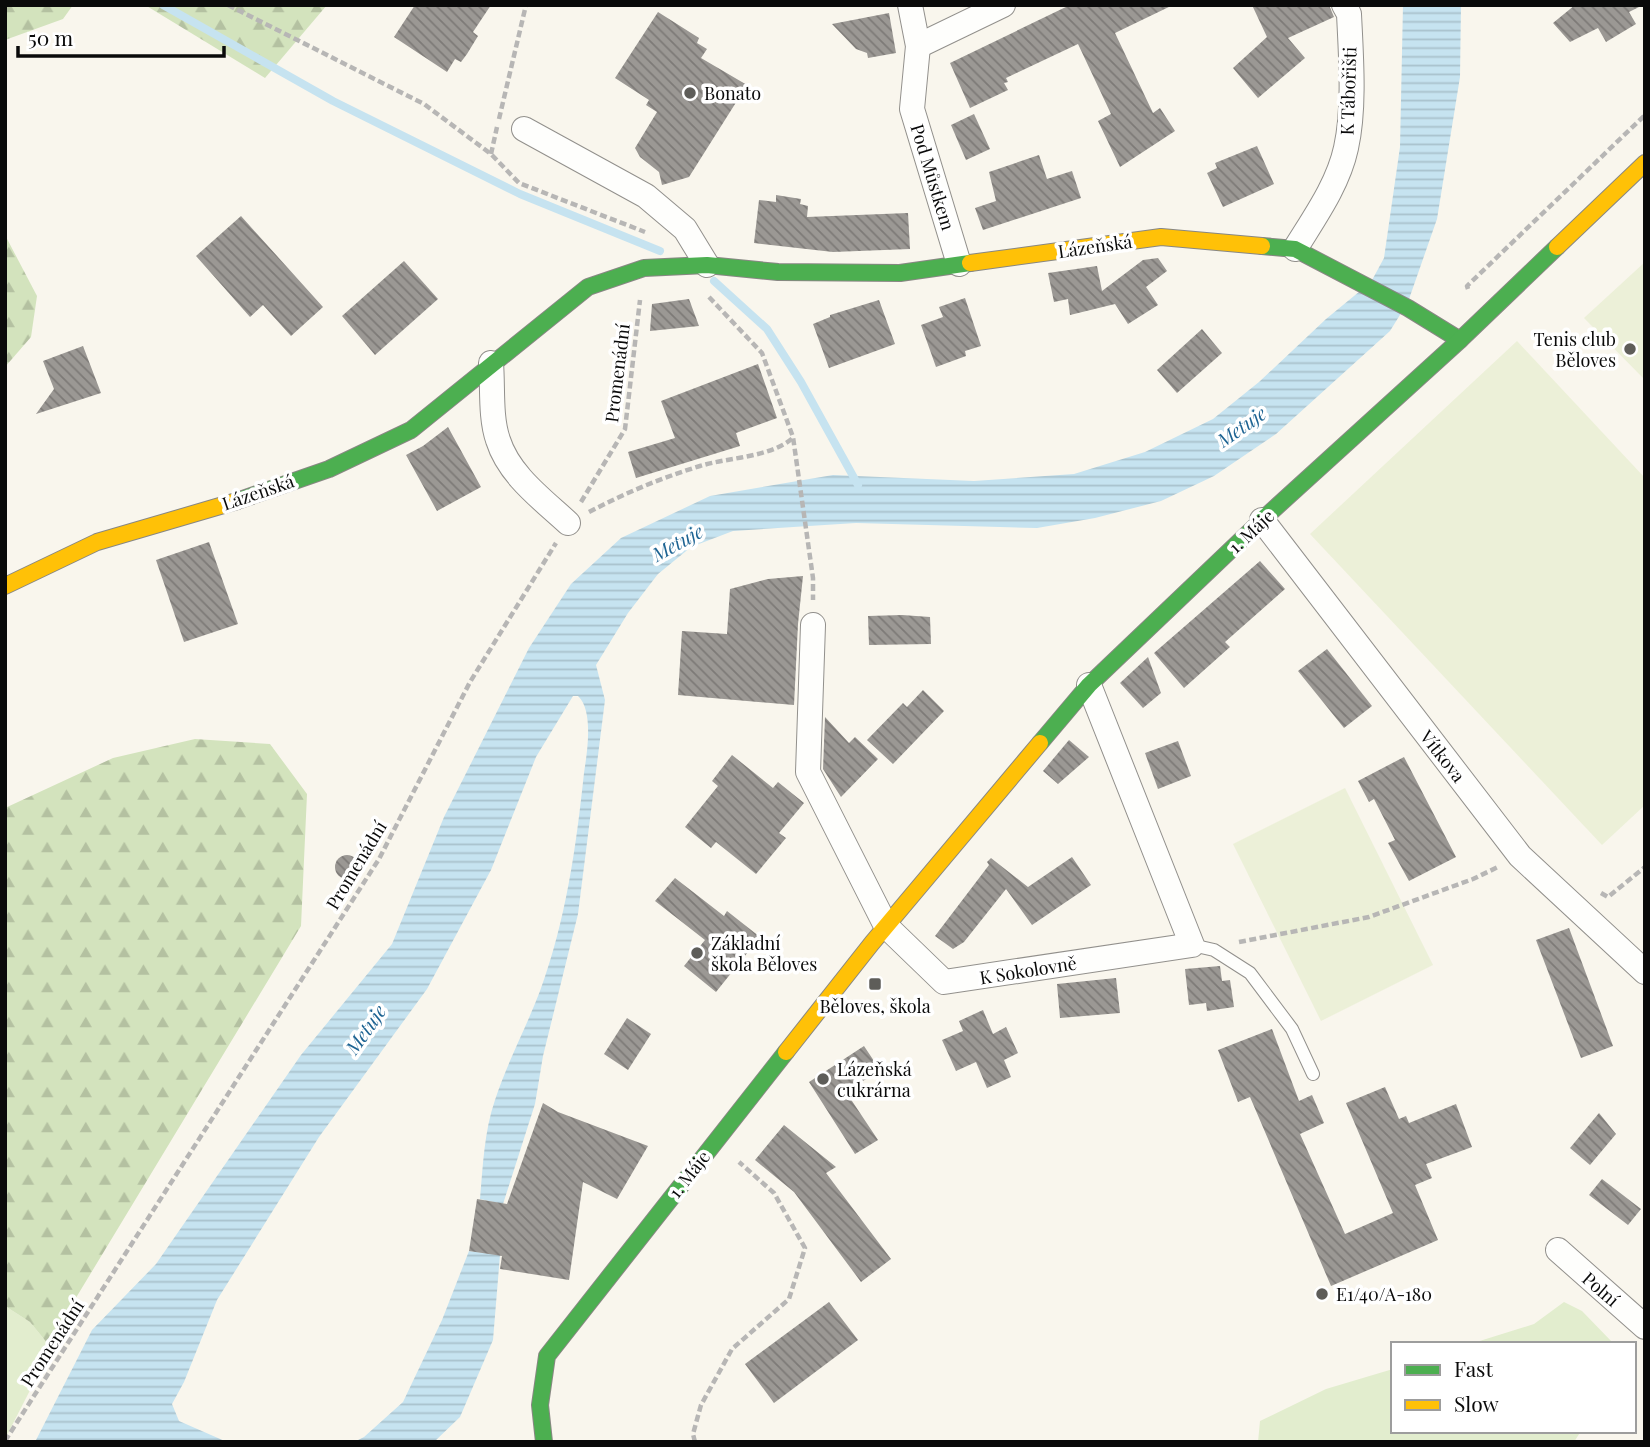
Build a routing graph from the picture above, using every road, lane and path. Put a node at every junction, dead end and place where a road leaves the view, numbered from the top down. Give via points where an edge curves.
1 (228, 5) edge
2 (526, 5) edge
3 (911, 5) edge
4 (1003, 5) edge
5 (1344, 5) edge
6 (918, 46) junction
7 (524, 129) dead end
8 (491, 154) junction
9 (1645, 163) edge
10 (649, 234) dead end
11 (1295, 249) junction
12 (959, 264) junction
13 (707, 265) junction
14 (681, 266) junction
15 (644, 268) junction
16 (1460, 340) junction
17 (491, 363) junction
18 (793, 437) junction
19 (1262, 520) junction
20 (568, 523) junction
21 (813, 578) dead end
22 (5, 586) edge
23 (813, 625) dead end
24 (1089, 685) junction
25 (1520, 856) junction
26 (1645, 867) edge
27 (1596, 891) dead end
28 (886, 926) junction
29 (1192, 945) junction
30 (1645, 972) edge
31 (1313, 1074) dead end
32 (714, 1141) junction
33 (1558, 1250) dead end
34 (1645, 1327) edge
35 (5, 1441) edge
36 (544, 1442) edge
37 (695, 1442) edge

1 - 8 path via 424,104
2 - 8 path
3 - 6 street, Pod Můstkem
4 - 6 street
5 - 11 street, K Tábořišti via 1349,14 1352,76 1346,149 1329,192
6 - 12 street, Pod Můstkem via 912,109
7 - 13 street via 646,196 685,229
8 - 10 path via 519,183
9 - 16 street, 1. Máje
11 - 12 street, Lázeňská via 1161,237
11 - 16 street, Lázeňská
12 - 13 street, Lázeňská via 900,273 778,272
13 - 14 street, Lázeňská
14 - 15 street, Lázeňská
14 - 18 path via 762,353
15 - 17 street, Lázeňská via 588,287
15 - 20 path, Promenádní via 625,429
16 - 19 street, 1. Máje
17 - 20 street via 497,439 507,461
17 - 22 street, Lázeňská via 411,430 360,456 96,543
18 - 20 path via 782,447 701,465 632,490
18 - 21 path
19 - 24 street, 1. Máje
19 - 25 street, Vítkova
20 - 35 path, Promenádní via 470,682 379,859
23 - 28 street via 807,772
24 - 28 street, 1. Máje
24 - 29 street
25 - 29 path via 1473,879 1369,917 1254,941
25 - 30 street, Vítkova
26 - 27 path via 1608,897
28 - 29 street, K Sokolovně via 944,982
28 - 32 street, 1. Máje
29 - 31 lane, K Sokolovně via 1214,950 1250,973 1292,1028
32 - 36 street, 1. Máje via 547,1356 540,1405
32 - 37 path via 774,1193 805,1248 789,1299 732,1349 701,1405
33 - 34 street, Polní

